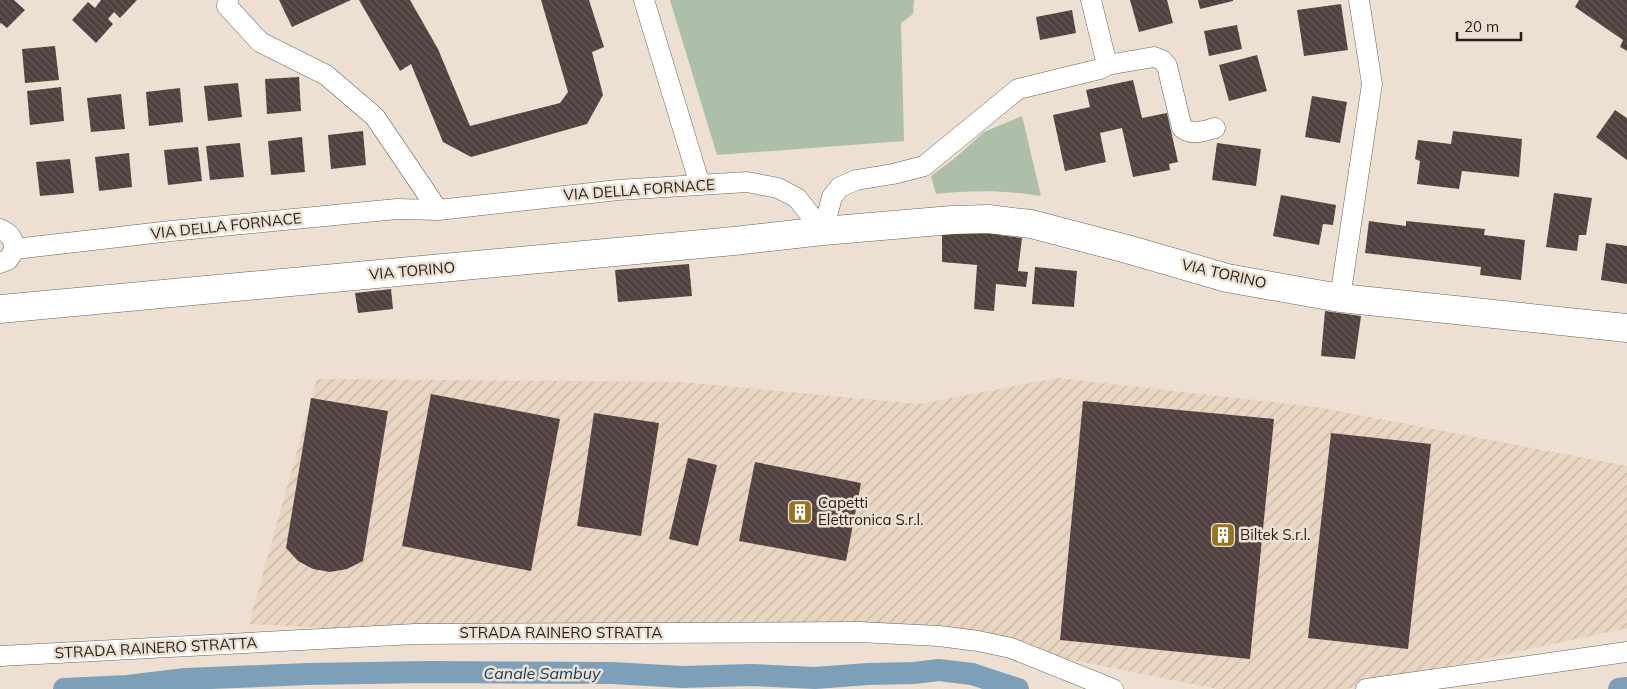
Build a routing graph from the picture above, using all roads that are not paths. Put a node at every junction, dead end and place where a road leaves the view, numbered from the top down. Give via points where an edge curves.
1 (228, 0) edge
2 (644, 0) edge
3 (1091, 0) edge
4 (1359, 0) edge
5 (1108, 65) junction
6 (1215, 128) dead end
7 (700, 185) junction
8 (438, 210) junction
9 (0, 229) edge
10 (823, 231) junction
11 (15, 250) junction
12 (0, 263) edge
13 (1340, 298) junction
14 (0, 309) edge
15 (1627, 328) edge
16 (1627, 652) edge
17 (0, 656) edge
18 (1113, 689) edge
19 (1366, 689) edge

1 - 8 street via 227,6 260,42 326,75 375,117
2 - 7 street
3 - 5 street
4 - 13 street via 1372,84
5 - 6 street via 1154,57 1162,60 1167,66 1182,128 1196,133
5 - 10 street via 1018,89 924,166 856,180 840,187 832,197
7 - 8 street, VIA DELLA FORNACE via 618,190
7 - 10 street, VIA DELLA FORNACE via 747,182 778,188 797,198
8 - 11 street, VIA DELLA FORNACE via 397,209
9 - 11 street via 11,236
10 - 13 main road, VIA TORINO via 952,220 988,219 1031,224 1227,278
10 - 14 main road, VIA TORINO
11 - 12 street via 8,260
13 - 15 main road, VIA TORINO
16 - 19 street
17 - 18 street, STRADA RAINERO STRATTA via 415,634 859,632 939,636 1011,648

